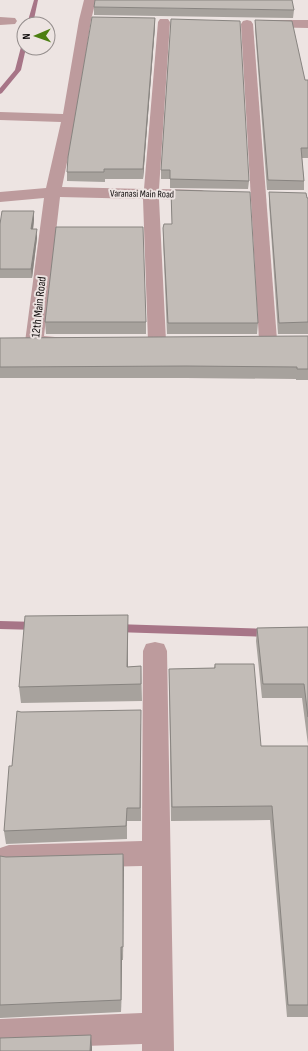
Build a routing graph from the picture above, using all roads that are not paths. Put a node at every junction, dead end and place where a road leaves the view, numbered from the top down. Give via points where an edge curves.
1 (90, 0) edge
2 (85, 20) junction
3 (101, 20) edge
4 (148, 21) edge
5 (308, 24) edge
6 (0, 116) edge
7 (69, 118) junction
8 (53, 192) junction
9 (151, 194) junction
10 (220, 195) edge
11 (0, 197) edge
12 (157, 341) edge
13 (288, 341) edge
14 (72, 342) edge
15 (155, 651) dead end
16 (156, 853) junction
17 (8, 857) edge
18 (0, 1034) edge
19 (158, 1040) edge

1 - 2 street
2 - 3 street
2 - 7 street
4 - 9 street via 172,22
5 - 13 street via 239,24 257,195 260,340
6 - 7 street
7 - 8 street
8 - 9 street, Varanasi Main Road
8 - 11 street, Varanasi Main Road
8 - 14 street, 12th Main Road via 34,342
9 - 10 street, Varanasi Main Road
9 - 12 street
15 - 16 street via 144,712
16 - 17 street
16 - 19 street
18 - 19 street

